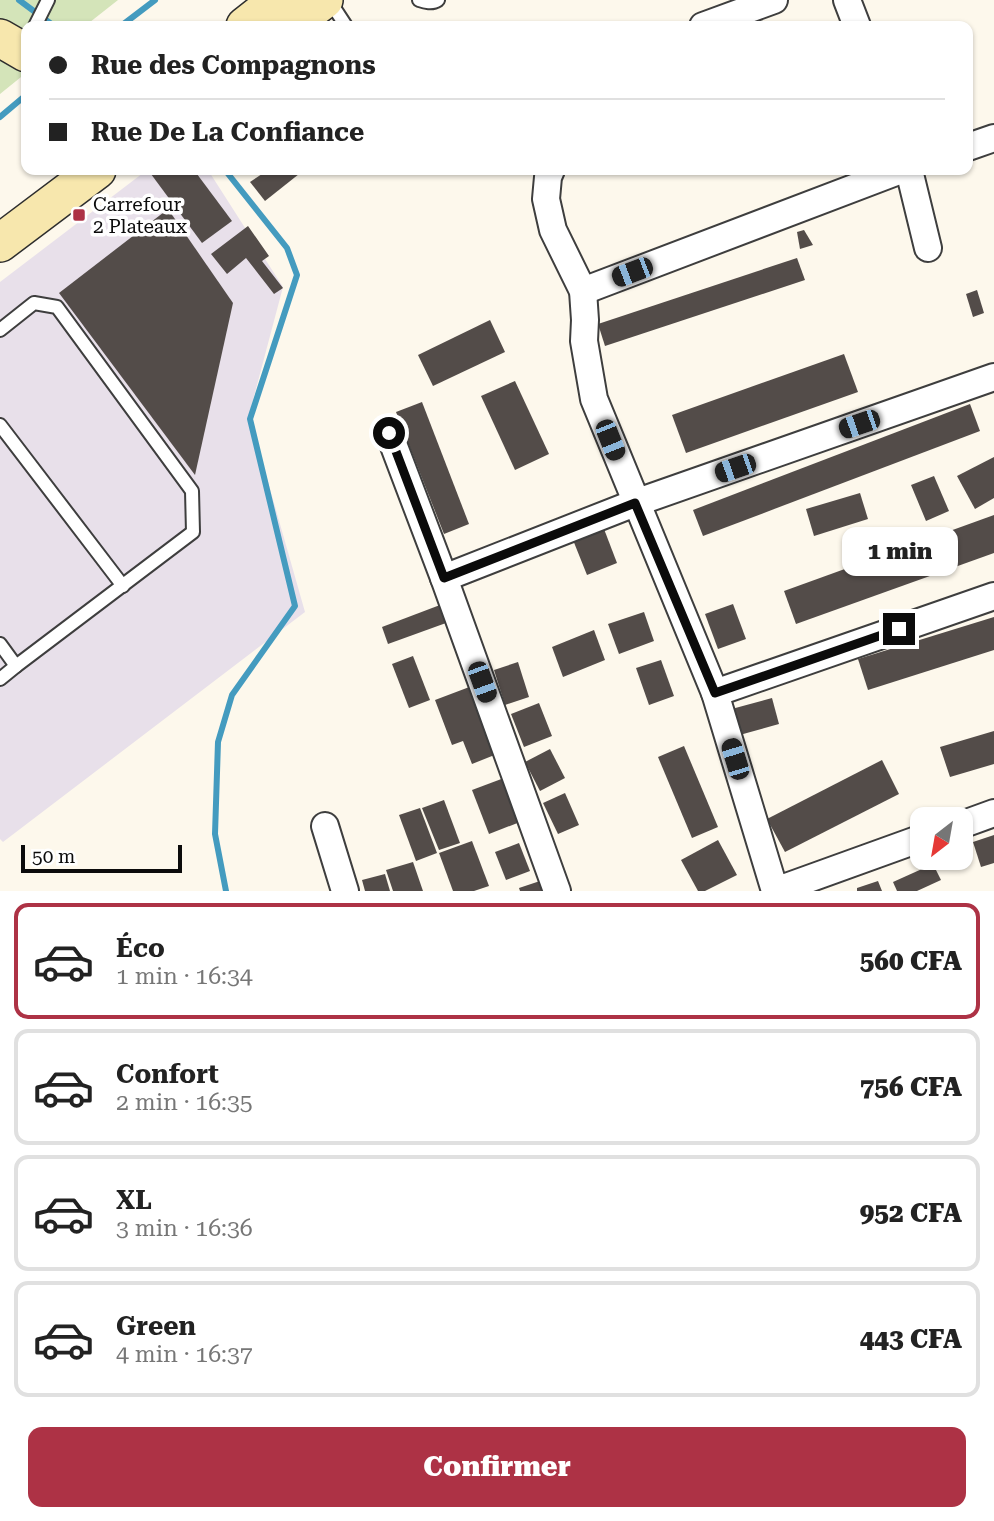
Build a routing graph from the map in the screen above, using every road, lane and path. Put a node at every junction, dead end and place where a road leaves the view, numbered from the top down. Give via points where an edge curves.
1 (48, 0) edge
2 (278, 0) edge
3 (326, 0) edge
4 (419, 0) edge
5 (438, 0) edge
6 (774, 0) edge
7 (847, 0) edge
8 (35, 21) edge
9 (251, 21) edge
10 (296, 21) edge
11 (342, 21) edge
12 (717, 21) edge
13 (855, 21) edge
14 (994, 138) edge
15 (973, 145) edge
16 (52, 175) edge
17 (90, 175) edge
18 (549, 175) edge
19 (888, 175) edge
20 (910, 175) edge
21 (0, 214) edge
22 (0, 243) edge
23 (928, 248) dead end
24 (583, 291) junction
25 (0, 330) edge
26 (994, 377) edge
27 (0, 425) edge
28 (389, 433) dead end
29 (635, 503) junction
30 (444, 578) junction
31 (122, 586) junction
32 (994, 596) edge
33 (0, 644) edge
34 (16, 666) junction
35 (0, 678) edge
36 (715, 693) junction
37 (994, 813) edge
38 (973, 821) edge
39 (325, 826) dead end
40 (910, 842) edge
41 (345, 891) edge
42 (557, 891) edge
43 (775, 891) edge

1 - 8 lane
2 - 9 main road
3 - 10 main road
3 - 11 lane
4 - 5 lane
6 - 12 street
7 - 13 street
14 - 15 street
16 - 21 main road
17 - 22 main road
18 - 24 street via 546,199 553,230
19 - 24 street
20 - 23 street
24 - 29 street via 584,341 594,399
25 - 31 lane via 34,303 57,307 192,491 193,532
26 - 29 street
27 - 31 lane
28 - 30 street
29 - 30 street
29 - 36 street
30 - 42 street
31 - 34 lane
32 - 36 street
33 - 34 lane
34 - 35 lane
36 - 43 street
37 - 38 street
39 - 41 street
40 - 43 street

